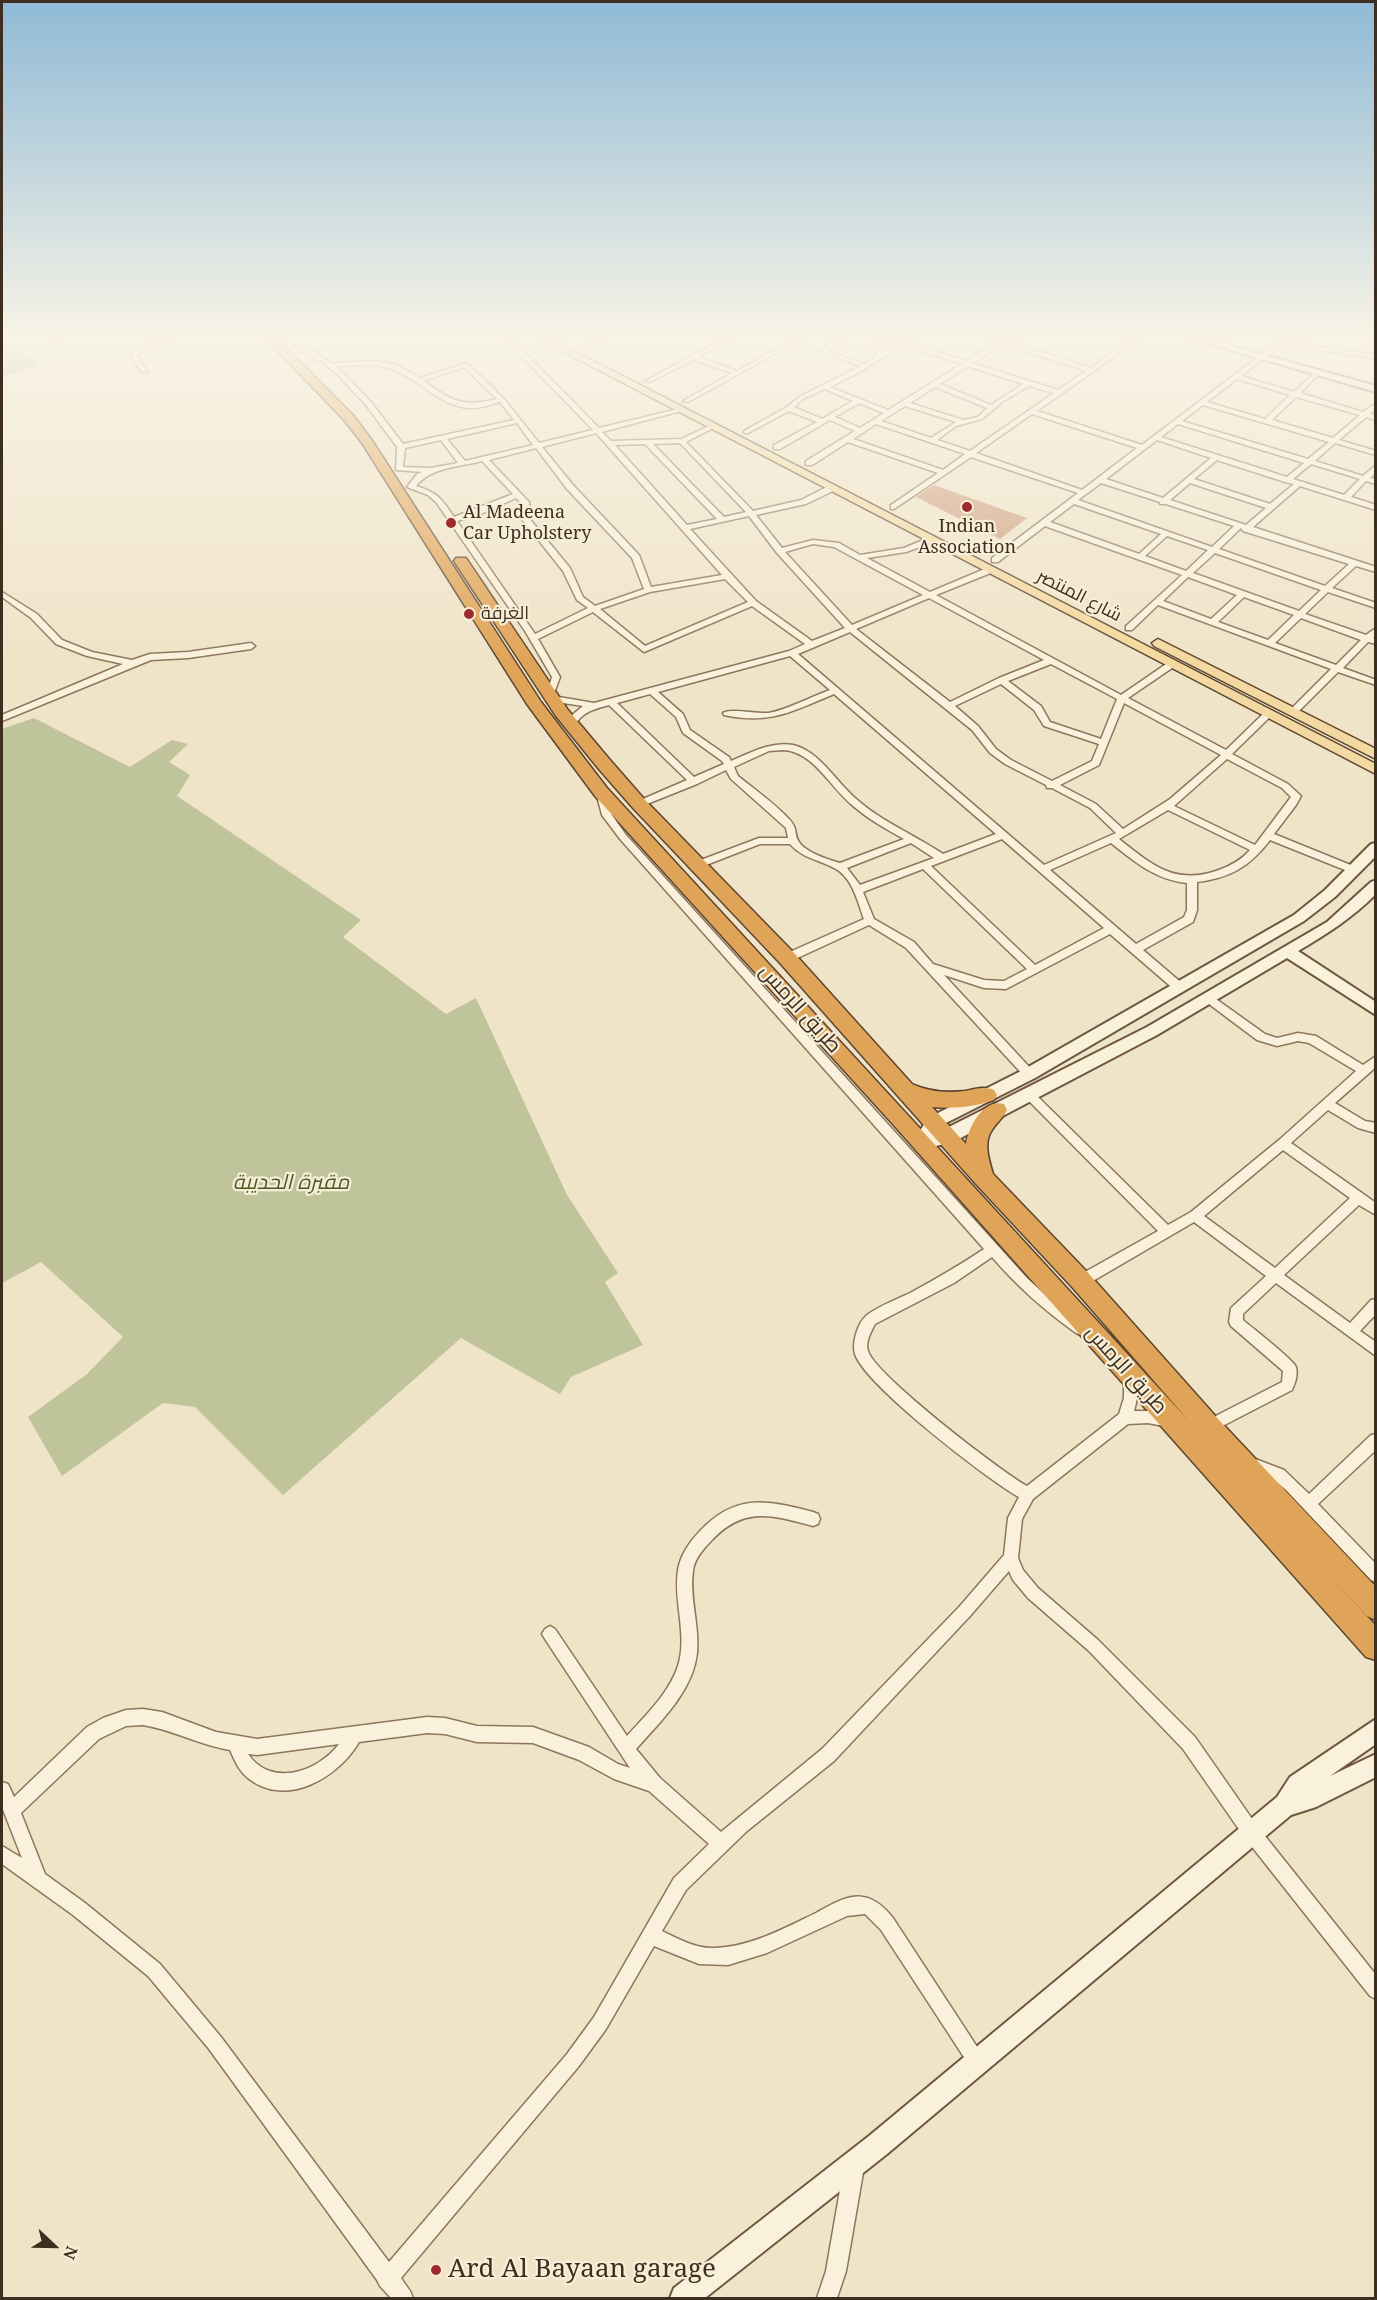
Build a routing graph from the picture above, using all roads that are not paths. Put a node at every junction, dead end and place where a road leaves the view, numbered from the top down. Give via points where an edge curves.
1 (369, 445) edge
2 (384, 445) edge
3 (409, 445) edge
4 (449, 445) edge
5 (613, 445) edge
6 (650, 445) edge
7 (686, 445) edge
8 (750, 445) edge
9 (774, 445) edge
10 (780, 445) edge
11 (837, 445) edge
12 (865, 445) edge
13 (948, 445) edge
14 (983, 445) edge
15 (1135, 445) edge
16 (1147, 445) edge
17 (1180, 445) edge
18 (1254, 445) edge
19 (1329, 445) edge
20 (1349, 445) edge
21 (538, 446) joint
22 (401, 447) joint
23 (777, 447) junction
24 (1143, 448) junction
25 (972, 453) junction
26 (1376, 453) edge
27 (1216, 457) junction
28 (484, 459) junction
29 (1309, 462) junction
30 (809, 463) junction
31 (463, 464) junction
32 (1376, 467) edge
33 (399, 468) junction
34 (430, 471) junction
35 (943, 472) junction
36 (1364, 478) junction
37 (1101, 480) junction
38 (1189, 480) junction
39 (1288, 480) junction
40 (1376, 482) edge
41 (1298, 484) junction
42 (411, 487) junction
43 (832, 488) junction
44 (1084, 493) junction
45 (517, 495) junction
46 (1345, 499) junction
47 (1073, 501) junction
48 (1163, 502) junction
49 (894, 507) junction
50 (1272, 507) junction
51 (1376, 508) edge
52 (751, 513) junction
53 (452, 520) junction
54 (723, 520) junction
55 (1045, 523) junction
56 (685, 528) junction
57 (1243, 528) junction
58 (1166, 533) junction
59 (931, 540) junction
60 (1214, 550) junction
61 (780, 551) junction
62 (859, 557) junction
63 (1140, 557) junction
64 (1354, 563) junction
65 (993, 565) junction
66 (1376, 570) edge
67 (1188, 574) junction
68 (727, 576) junction
69 (1327, 589) junction
70 (648, 590) junction
71 (2, 594) edge
72 (1243, 594) junction
73 (932, 595) junction
74 (1157, 602) junction
75 (753, 603) junction
76 (1376, 606) edge
77 (593, 609) junction
78 (1301, 615) junction
79 (1212, 623) junction
80 (850, 628) junction
81 (1130, 628) junction
82 (1376, 630) edge
83 (534, 638) junction
84 (1371, 641) edge
85 (1269, 644) junction
86 (812, 645) junction
87 (251, 646) dead end
88 (792, 653) junction
89 (1053, 660) junction
90 (132, 663) junction
91 (1173, 664) junction
92 (1337, 669) junction
93 (1002, 680) junction
94 (1376, 683) edge
95 (651, 690) junction
96 (835, 691) junction
97 (551, 697) junction
98 (1122, 698) junction
99 (610, 701) junction
100 (596, 705) junction
101 (949, 706) junction
102 (1293, 712) junction
103 (727, 713) dead end
104 (1268, 714) junction
105 (2, 718) edge
106 (571, 724) junction
107 (1106, 743) junction
108 (1227, 754) junction
109 (730, 766) junction
110 (1375, 766) edge
111 (694, 782) junction
112 (1050, 786) junction
113 (601, 792) junction
114 (639, 804) junction
115 (1167, 806) junction
116 (1004, 835) junction
117 (1117, 835) junction
118 (1267, 835) junction
119 (913, 839) junction
120 (793, 841) junction
121 (1376, 847) edge
122 (1256, 849) junction
123 (941, 858) junction
124 (697, 865) junction
125 (924, 865) junction
126 (840, 867) junction
127 (1044, 869) junction
128 (1354, 870) junction
129 (1192, 881) junction
130 (1376, 885) edge
131 (858, 890) junction
132 (870, 921) junction
133 (1112, 928) junction
134 (1136, 949) junction
135 (1287, 951) junction
136 (787, 958) junction
137 (932, 967) junction
138 (1035, 970) junction
139 (1180, 988) junction
140 (1209, 998) junction
141 (1376, 1010) edge
142 (1152, 1031) junction
143 (1376, 1060) edge
144 (1364, 1071) junction
145 (1029, 1074) junction
146 (903, 1088) junction
147 (1028, 1094) junction
148 (992, 1102) junction
149 (1327, 1104) junction
150 (1376, 1128) edge
151 (931, 1138) junction
152 (1283, 1143) junction
153 (984, 1178) junction
154 (1358, 1198) junction
155 (1376, 1210) edge
156 (1195, 1216) junction
157 (1168, 1233) junction
158 (993, 1250) junction
159 (1274, 1275) junction
160 (1080, 1281) junction
161 (1376, 1304) edge
162 (1351, 1332) junction
163 (1097, 1338) junction
164 (1376, 1350) edge
165 (1131, 1377) junction
166 (1125, 1418) junction
167 (1172, 1421) junction
168 (1209, 1427) junction
169 (1376, 1440) edge
170 (1241, 1462) junction
171 (1028, 1494) junction
172 (1308, 1504) junction
173 (813, 1519) dead end
174 (1011, 1558) junction
175 (1376, 1575) edge
176 (1376, 1607) edge
177 (550, 1634) dead end
178 (1376, 1647) edge
179 (1376, 1730) edge
180 (355, 1734) junction
181 (236, 1745) junction
182 (626, 1749) junction
183 (1376, 1765) edge
184 (654, 1784) junction
185 (2, 1790) edge
186 (1284, 1805) junction
187 (12, 1810) junction
188 (1251, 1832) junction
189 (721, 1843) junction
190 (2, 1854) edge
191 (39, 1879) junction
192 (651, 1935) junction
193 (1376, 1989) edge
194 (977, 2062) junction
195 (855, 2163) junction
196 (387, 2279) junction
197 (403, 2298) edge
198 (684, 2298) edge
199 (827, 2298) edge

1 - 113 highway, طريق الرمس via 536,704
2 - 33 highway, طريق الرمس
3 - 22 street
4 - 31 street
5 - 56 street
6 - 54 street
7 - 52 street
8 - 43 main road, شارع المنتصر
9 - 23 main road, شارع المنتصر
10 - 23 street
11 - 30 street
12 - 35 street
13 - 25 street
14 - 25 street
15 - 24 street
16 - 24 street
17 - 27 street
18 - 29 street
19 - 29 street
20 - 26 street
21 - 28 street
21 - 70 street via 570,487 636,557
22 - 33 street
23 - 30 main road, شارع المنتصر
24 - 37 street
25 - 35 street
25 - 44 street
27 - 38 street
27 - 39 street
28 - 31 street
28 - 45 street
29 - 36 street
29 - 39 street
30 - 49 main road, شارع المنتصر
31 - 34 street
32 - 36 street
33 - 34 street
33 - 42 highway, طريق الرمس
34 - 42 street
35 - 49 street
36 - 40 street
36 - 46 street
37 - 44 street
37 - 48 street
38 - 48 street
38 - 50 street
39 - 41 street
41 - 46 street
41 - 50 street
42 - 53 street via 437,497
42 - 97 highway, طريق الرمس
43 - 52 street via 803,502
43 - 59 main road, شارع المنتصر
44 - 47 street
45 - 53 street
45 - 77 street via 526,504 525,518 567,570 580,598
46 - 51 street
47 - 55 street
47 - 58 street
48 - 57 street
49 - 65 main road, شارع المنتصر
50 - 57 street
52 - 54 street
52 - 61 street
53 - 83 street
54 - 56 street
55 - 63 street
55 - 65 street
56 - 68 street
57 - 60 street
57 - 64 street
58 - 60 street
58 - 63 street
59 - 62 street via 906,550
59 - 65 main road, شارع المنتصر
60 - 67 street
60 - 69 street
61 - 62 street via 821,542
61 - 80 street
62 - 73 street
63 - 67 street
64 - 66 street
64 - 69 street
65 - 73 street
65 - 81 main road, شارع المنتصر
65 - 91 main road, شارع المنتصر
67 - 72 street
67 - 74 street
68 - 70 street
68 - 75 street
69 - 76 street
69 - 78 street
70 - 77 street
71 - 90 street via 34,616 59,642
72 - 78 street
72 - 79 street
73 - 80 street
73 - 89 street
74 - 79 street
74 - 81 street
75 - 77 street via 644,649
75 - 86 street
77 - 83 street
78 - 84 street
78 - 85 street
79 - 85 street
80 - 86 street
80 - 101 street
81 - 102 main road, شارع المنتصر
82 - 84 street
83 - 97 street via 556,676
84 - 92 street
85 - 92 street
86 - 88 street
87 - 90 street via 157,656
88 - 95 street
88 - 96 street
89 - 93 street
89 - 98 street
90 - 105 street
91 - 98 street
91 - 104 main road, شارع المنتصر
92 - 94 street
92 - 102 street
93 - 101 street
93 - 107 street via 1038,708 1047,723
95 - 99 street
95 - 109 street via 680,716 686,731 722,755
96 - 103 street via 773,716
96 - 116 street
97 - 100 street via 573,704
97 - 106 highway, طريق الرمس
98 - 107 street
98 - 108 street
99 - 100 street
99 - 111 street
100 - 106 street via 579,712
101 - 112 street via 975,728 993,751
102 - 110 main road, شارع المنتصر
104 - 108 street
104 - 110 main road, شارع المنتصر
106 - 114 highway, طريق الرمس
107 - 112 street via 1096,763
108 - 115 street
108 - 118 street via 1296,796
109 - 111 street
109 - 119 street via 767,749 796,749 868,814
109 - 120 street via 734,777 786,822
111 - 114 street
112 - 117 street via 1093,806
113 - 151 highway, طريق الرمس
113 - 158 street via 607,815 624,837
114 - 124 highway, طريق الرمس
115 - 117 street
115 - 122 street
116 - 123 street
116 - 127 street
117 - 127 street
117 - 129 street via 1160,873
118 - 122 street
118 - 128 street
119 - 123 street
119 - 126 street
120 - 124 street via 759,841
120 - 126 street
121 - 128 main road
122 - 129 street via 1234,868
123 - 125 street
124 - 136 highway, طريق الرمس
125 - 131 street
125 - 138 street
126 - 131 street
127 - 133 street
128 - 139 main road via 1322,903
129 - 134 street via 1189,919
130 - 135 main road via 1332,925
131 - 132 street
132 - 136 street
132 - 137 street via 910,945
133 - 134 street
133 - 138 street
134 - 139 street
135 - 140 main road
135 - 141 main road
136 - 146 highway, طريق الرمس
137 - 138 street via 997,986
137 - 145 street
139 - 142 main road via 1176,996 1142,1015 1141,1022
139 - 145 main road
140 - 142 main road
140 - 144 street via 1261,1038 1277,1042 1298,1037 1312,1039
142 - 147 main road
143 - 144 street
144 - 149 street
145 - 148 main road
146 - 148 highway via 941,1101
146 - 151 highway, طريق الرمس
147 - 148 main road
147 - 157 street
148 - 151 main road
148 - 153 highway via 976,1140
149 - 150 street via 1362,1125
149 - 152 street
151 - 153 highway, طريق الرمس
151 - 163 highway, طريق الرمس
152 - 154 street
152 - 156 street
153 - 160 highway, طريق الرمس
154 - 155 street
154 - 159 street
156 - 157 street
156 - 159 street
157 - 160 street
158 - 163 street via 1048,1306
158 - 171 street via 870,1320 863,1331 862,1356 887,1383 987,1468
159 - 162 street
159 - 168 street via 1234,1317 1289,1368 1287,1386
160 - 168 highway, طريق الرمس
161 - 162 street
162 - 164 street
163 - 165 highway, طريق الرمس
165 - 166 street via 1131,1398
165 - 167 highway, طريق الرمس
166 - 167 street
166 - 171 street
167 - 178 highway, طريق الرمس
168 - 170 highway, طريق الرمس
169 - 172 street
170 - 172 street via 1279,1475
170 - 176 highway, طريق الرمس
171 - 174 street via 1015,1518
172 - 175 street
173 - 182 street via 767,1508 742,1509 723,1519 697,1545 685,1571 687,1666 675,1690
174 - 188 street via 1018,1575 1033,1593 1093,1645 1189,1743
174 - 189 street via 828,1755
177 - 182 street
179 - 186 main road via 1298,1785
180 - 181 street via 257,1747
180 - 181 street via 342,1754 324,1770 303,1780 280,1782 260,1777 245,1764
180 - 184 street via 427,1725 477,1734 533,1735
181 - 187 street via 162,1720 126,1718 93,1733
182 - 184 street
183 - 186 main road via 1308,1799
184 - 189 street
185 - 187 street
186 - 188 main road
187 - 191 street
188 - 193 street
188 - 194 main road
189 - 192 street via 680,1884
190 - 191 street
191 - 196 street via 154,1970 215,2043
192 - 194 street via 690,1952 715,1957 793,1933 844,1908 860,1905 874,1909
192 - 196 street via 600,2023 573,2060
194 - 195 main road
195 - 198 main road
195 - 199 street via 836,2271
196 - 197 street

